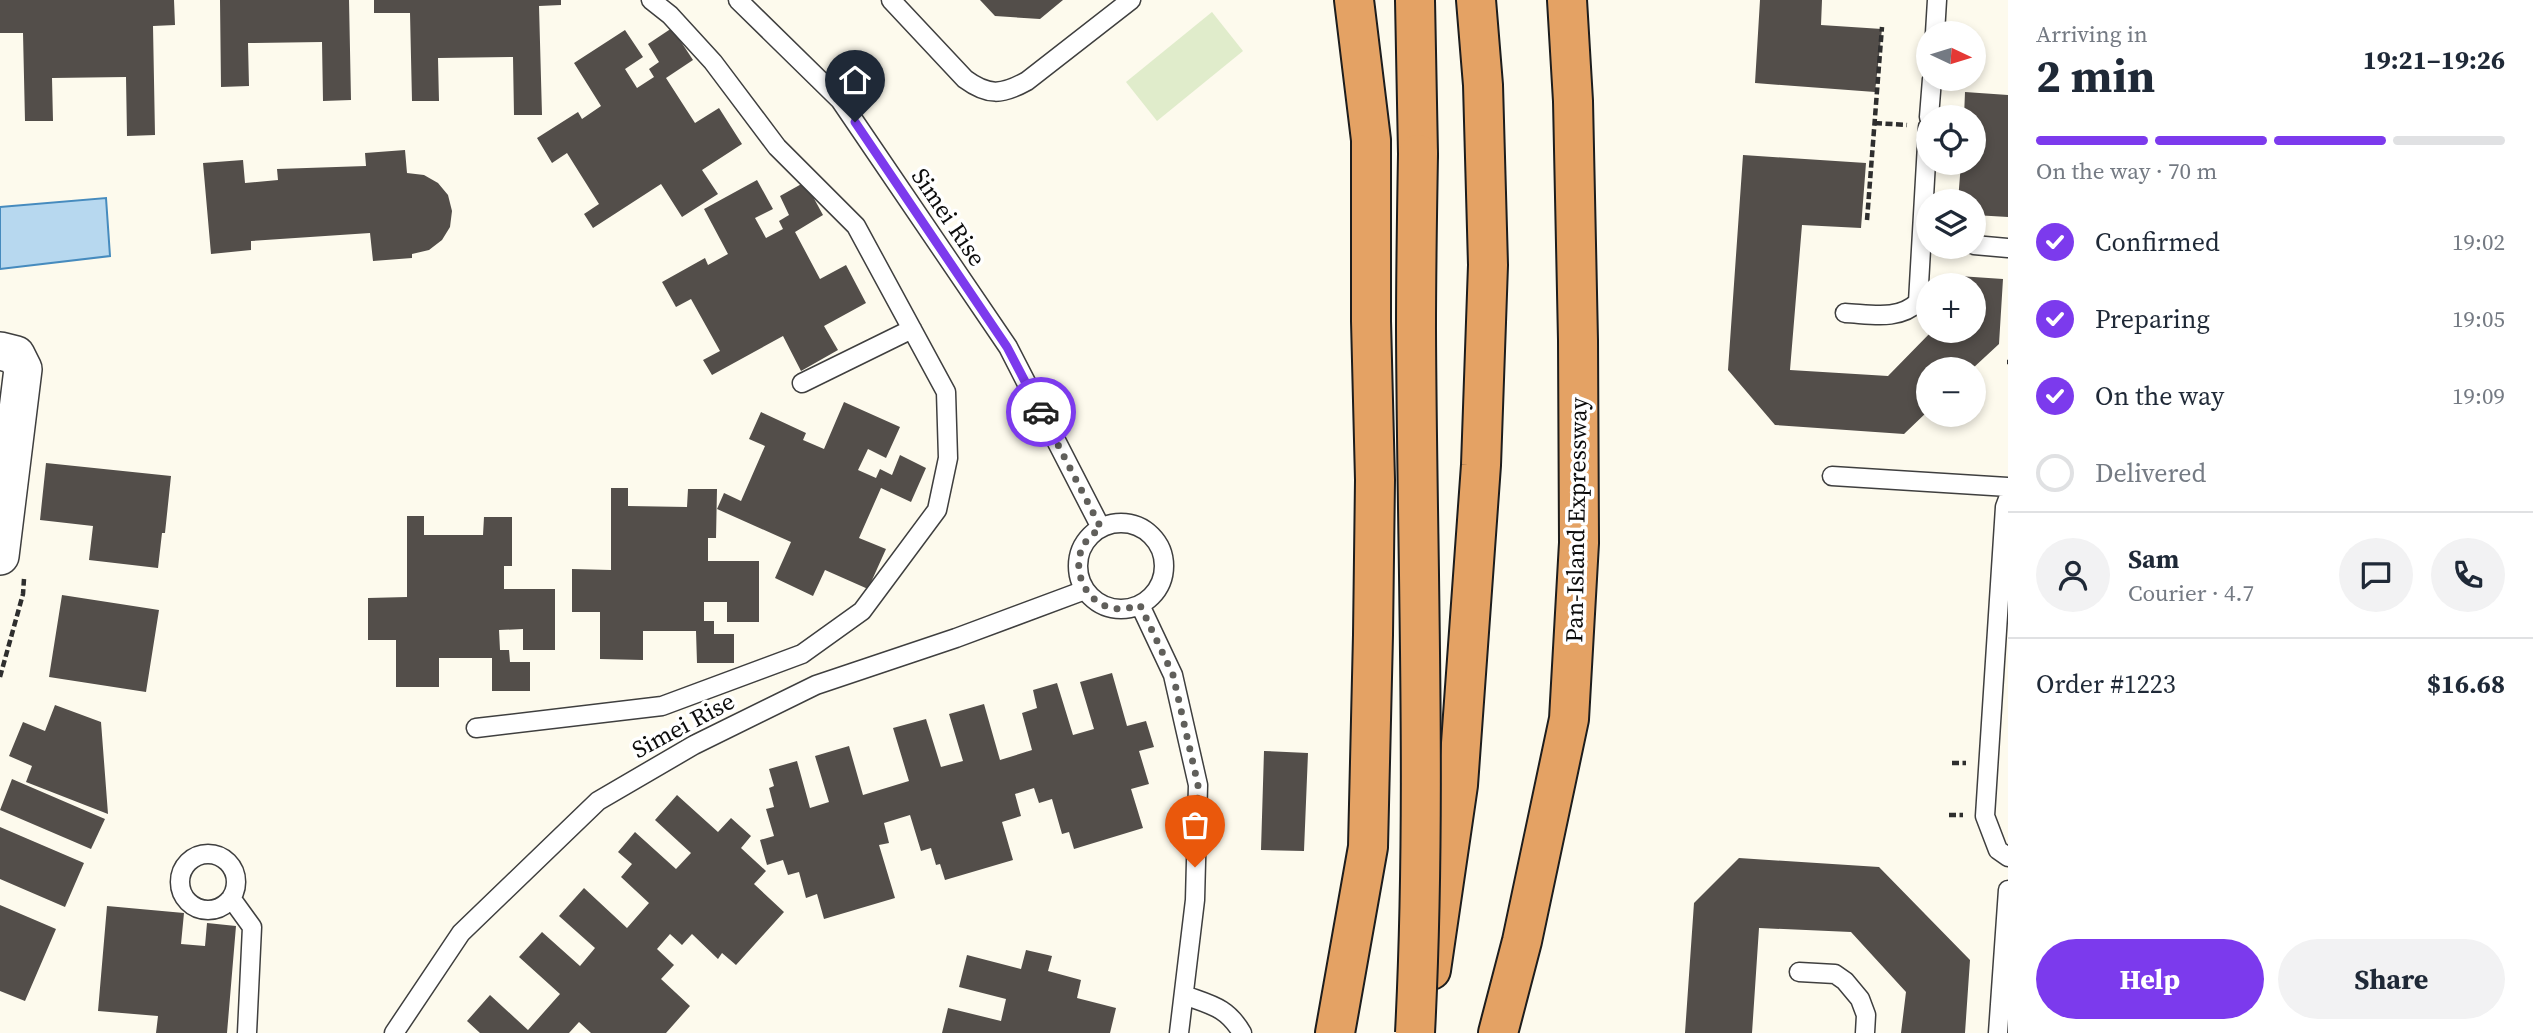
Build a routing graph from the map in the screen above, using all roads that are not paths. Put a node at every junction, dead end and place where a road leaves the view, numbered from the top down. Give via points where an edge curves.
1 (652, 0) edge
2 (738, 0) edge
3 (891, 0) edge
4 (1131, 0) edge
5 (1354, 0) edge
6 (1415, 0) edge
7 (1476, 0) edge
8 (1567, 0) edge
9 (1937, 0) edge
10 (1936, 21) edge
11 (1986, 246) edge
12 (2008, 248) edge
13 (1922, 259) edge
14 (1845, 313) dead end
15 (912, 329) junction
16 (8, 353) edge
17 (802, 383) dead end
18 (1832, 476) dead end
19 (2008, 487) edge
20 (2008, 499) edge
21 (1101, 528) junction
22 (0, 556) edge
23 (1085, 590) junction
24 (1140, 605) junction
25 (476, 728) dead end
26 (2008, 857) edge
27 (2008, 890) edge
28 (231, 898) dead end
29 (1522, 941) junction
30 (1799, 972) dead end
31 (1184, 995) junction
32 (247, 1033) edge
33 (394, 1033) edge
34 (1179, 1033) edge
35 (1242, 1033) edge
36 (1335, 1033) edge
37 (1415, 1033) edge
38 (1498, 1033) edge
39 (1517, 1033) edge
40 (1865, 1033) edge
41 (1998, 1033) edge

1 - 15 lane via 713,62 776,147 856,226
2 - 21 lane, Simei Rise via 848,111 1007,347
3 - 4 lane via 965,79 991,92 1007,92
5 - 36 highway via 1371,140 1373,635 1368,847
6 - 37 highway, bridge via 1420,613 1420,943
7 - 37 highway via 1488,265 1480,479 1458,785 1427,995
8 - 29 highway, Pan-Island Expressway via 1578,327 1579,543 1569,719
9 - 10 lane
11 - 12 lane
13 - 14 lane via 1918,302 1910,310 1898,315
15 - 17 lane
15 - 25 lane via 946,392 948,458 937,510 862,611 802,654 662,706
16 - 22 street via 23,369
18 - 19 lane
20 - 26 lane via 1985,816 1998,850
21 - 23 lane via 1087,540 1080,556
21 - 24 lane via 1134,524 1160,546 1163,580 1154,595
23 - 24 lane via 1110,608
23 - 33 lane, Simei Rise via 816,685 694,745 598,801 461,933
24 - 31 lane via 1173,675 1198,785 1195,900
27 - 41 lane
28 - 32 lane via 252,926
29 - 38 highway, Pan-Island Expressway
29 - 39 highway via 1525,959
30 - 40 lane via 1835,974 1844,981 1860,999 1866,1015
31 - 34 lane
31 - 35 lane via 1220,1008

